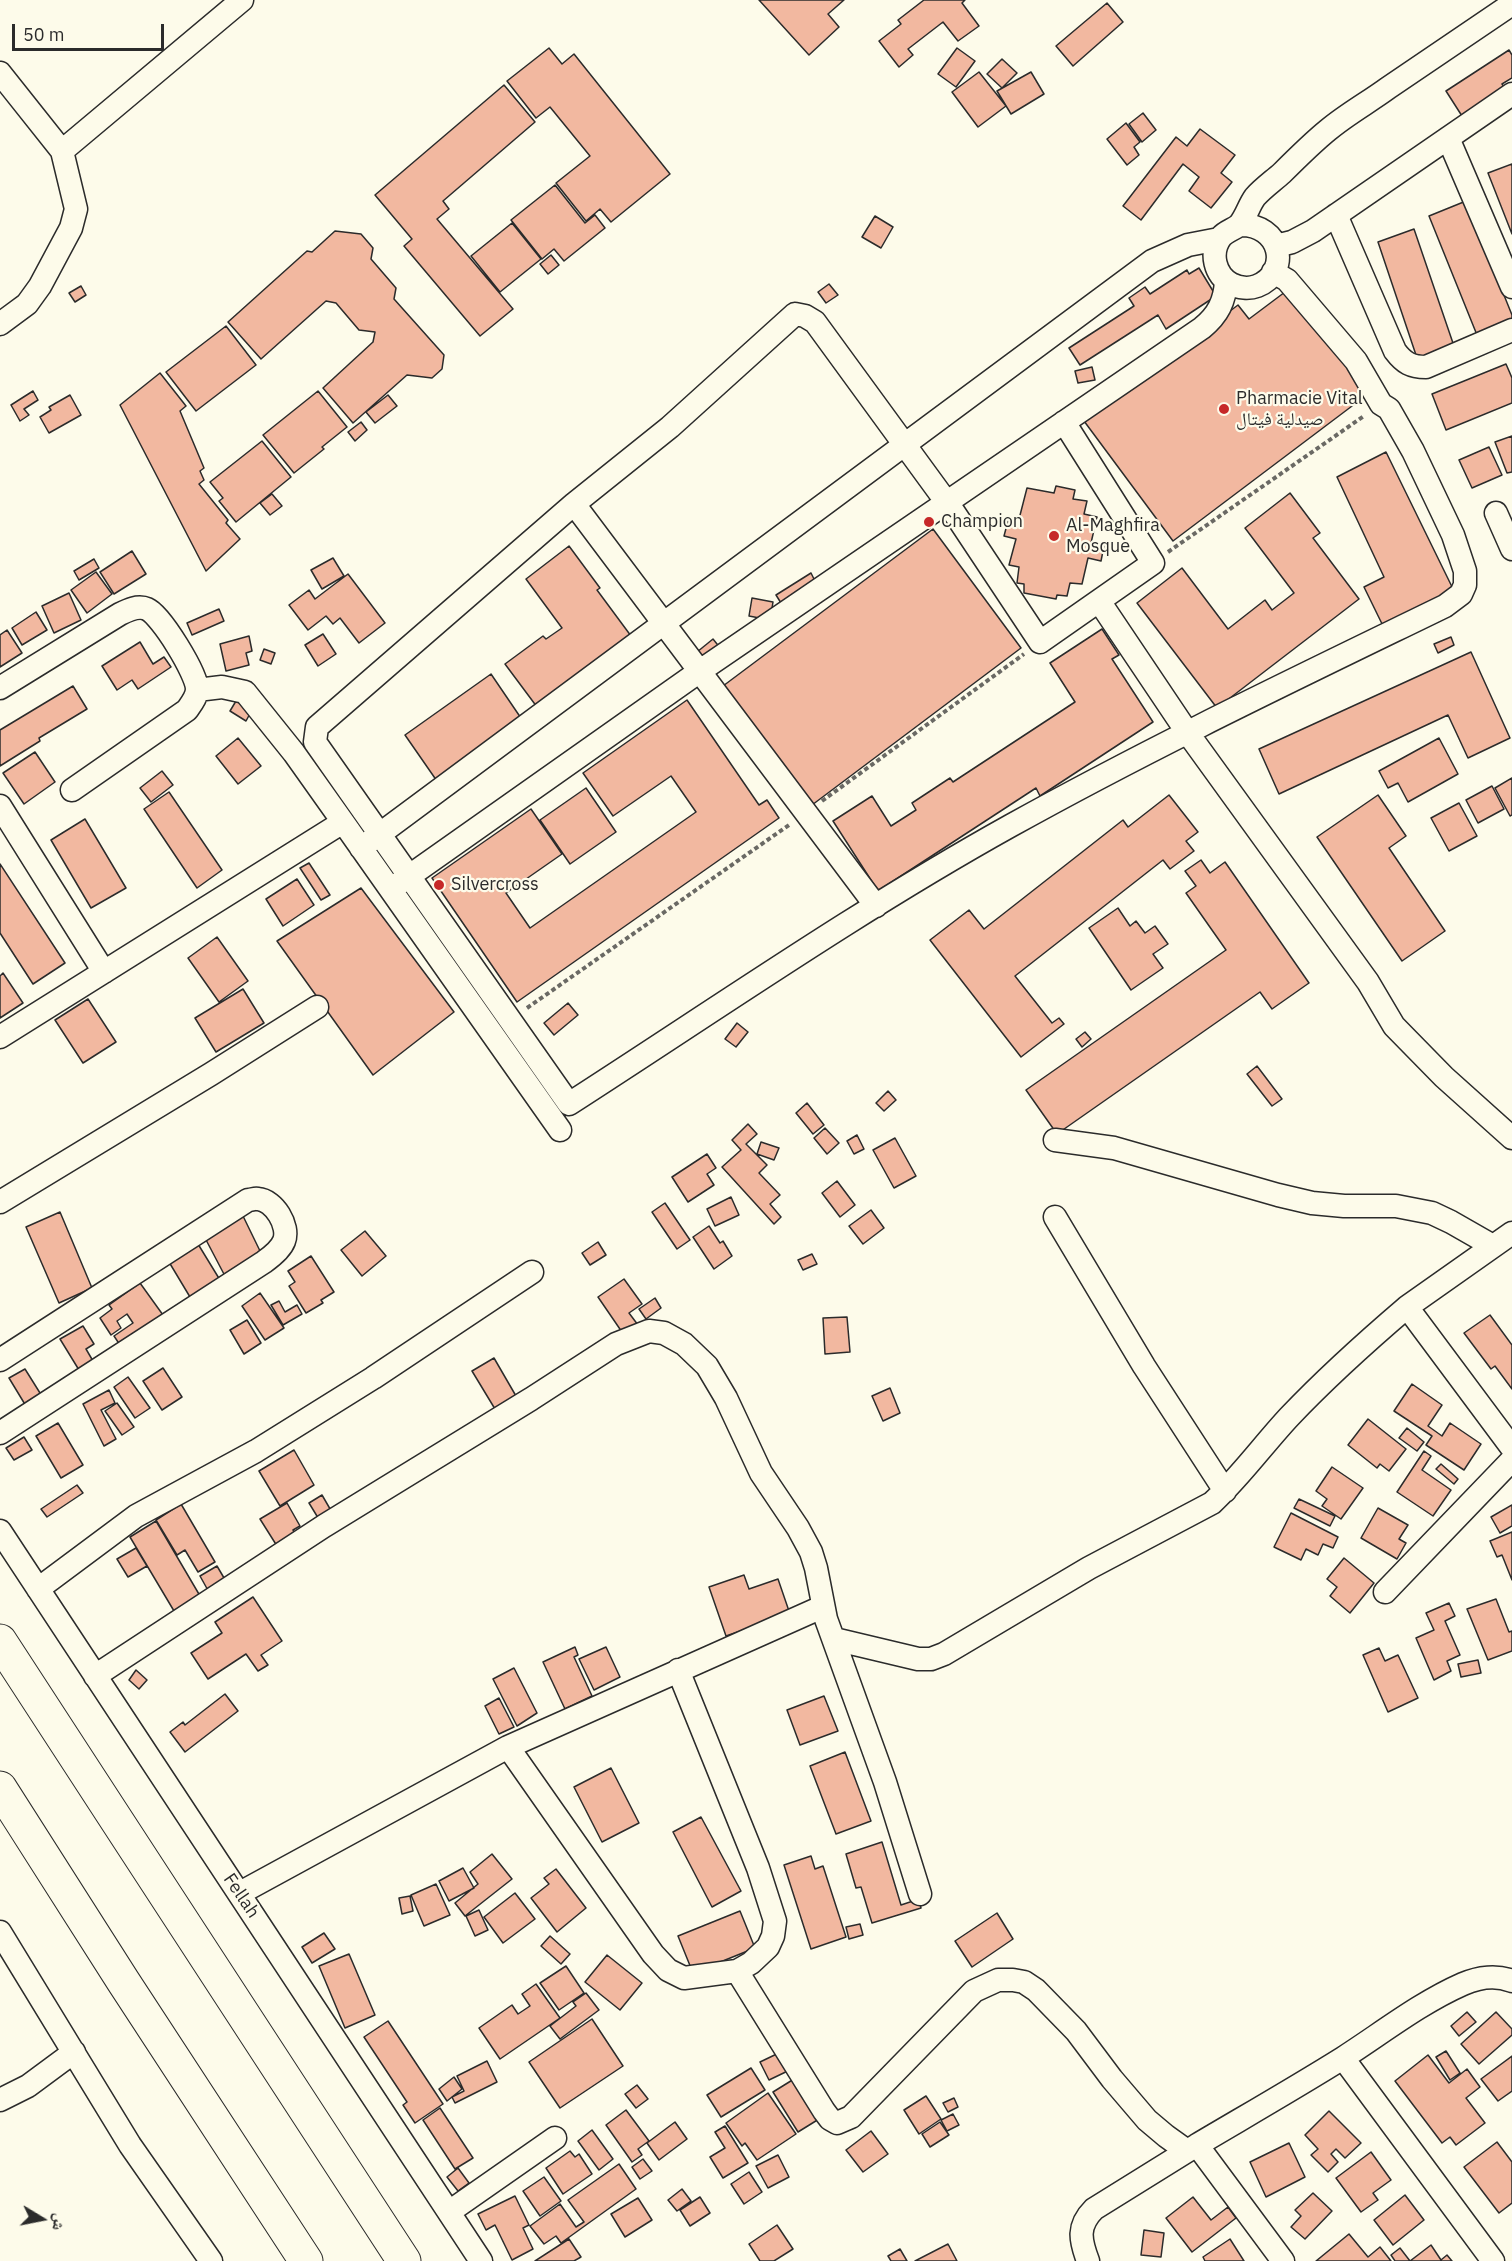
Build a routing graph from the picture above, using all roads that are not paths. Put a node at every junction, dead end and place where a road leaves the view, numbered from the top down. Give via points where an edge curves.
1 (242, 0) edge
2 (1512, 4) edge
3 (0, 73) edge
4 (1512, 94) edge
5 (1448, 138) junction
6 (62, 151) junction
7 (1336, 215) junction
8 (1239, 225) junction
9 (1219, 238) junction
10 (1276, 246) junction
11 (1273, 272) junction
12 (1226, 281) junction
13 (1512, 287) edge
14 (0, 324) edge
15 (1512, 330) edge
16 (1064, 422) junction
17 (905, 444) junction
18 (946, 502) junction
19 (574, 504) junction
20 (1496, 513) dead end
21 (1512, 549) edge
22 (1099, 601) junction
23 (664, 624) junction
24 (700, 671) junction
25 (0, 687) edge
26 (197, 690) junction
27 (1187, 732) junction
28 (72, 790) dead end
29 (0, 806) edge
30 (344, 822) junction
31 (370, 841) junction
32 (409, 876) junction
33 (390, 889) junction
34 (876, 906) junction
35 (104, 972) junction
36 (317, 1007) dead end
37 (0, 1036) edge
38 (560, 1130) dead end
39 (1512, 1138) edge
40 (1055, 1140) dead end
41 (0, 1202) edge
42 (1055, 1217) dead end
43 (1512, 1233) edge
44 (1493, 1246) junction
45 (532, 1272) dead end
46 (1407, 1307) junction
47 (0, 1360) edge
48 (0, 1433) edge
49 (1512, 1448) edge
50 (1512, 1460) edge
51 (1225, 1491) junction
52 (0, 1531) edge
53 (38, 1589) junction
54 (1385, 1592) dead end
55 (822, 1607) junction
56 (834, 1639) junction
57 (0, 1641) edge
58 (678, 1670) junction
59 (95, 1676) junction
60 (508, 1747) junction
61 (0, 1788) edge
62 (240, 1893) junction
63 (920, 1894) dead end
64 (0, 1932) edge
65 (737, 1971) junction
66 (1512, 1981) edge
67 (74, 2052) junction
68 (1343, 2058) junction
69 (0, 2100) edge
70 (555, 2138) dead end
71 (1192, 2148) junction
72 (449, 2212) junction
73 (211, 2261) edge
74 (306, 2261) edge
75 (404, 2261) edge
76 (480, 2261) edge
77 (1088, 2261) edge
78 (1283, 2261) edge
79 (1493, 2261) edge

1 - 6 street
2 - 8 street via 1330,128 1255,198
3 - 6 street
4 - 5 street
5 - 7 street
5 - 13 street
6 - 14 street via 76,209 71,228 27,304
7 - 10 street via 1299,239
7 - 15 street via 1403,362 1426,367
8 - 9 street
8 - 10 street via 1261,228
9 - 12 street via 1214,261
9 - 17 street via 1188,245 1152,261
10 - 11 street via 1277,264
11 - 12 street via 1267,280 1247,288
11 - 27 street via 1287,280 1356,361 1381,404 1389,409 1453,535 1466,571 1465,585 1461,594 1445,606
12 - 16 street via 1224,299 1212,320
16 - 18 street
16 - 22 street via 1153,563
17 - 18 street
17 - 19 street via 815,322 795,314 670,427
17 - 23 street
18 - 22 street via 1040,642
18 - 24 street
19 - 23 street
19 - 31 street via 317,727 315,742
20 - 21 street
22 - 27 street
23 - 24 street
23 - 31 street
24 - 32 street
24 - 34 street
25 - 26 street via 136,607 147,609 160,620 194,677
26 - 28 street via 187,710
26 - 30 street via 222,687 245,692
27 - 34 street via 1010,826
27 - 39 street via 1368,982 1394,1026
29 - 35 street
30 - 31 street
30 - 35 street
31 - 32 street
31 - 33 street
32 - 33 street
32 - 34 street via 569,1104
33 - 38 street
35 - 37 street
36 - 41 street
40 - 44 street via 1114,1148 1312,1203 1396,1206 1422,1211
42 - 51 street
43 - 44 street
44 - 46 street
45 - 53 street via 256,1451 136,1516
46 - 49 street
46 - 51 street via 1341,1364
47 - 48 street via 248,1200 260,1199 279,1214 285,1228 284,1241 264,1262
50 - 54 street
51 - 56 street via 1212,1503 931,1659
52 - 53 street, Fellah
53 - 59 street, Fellah
55 - 56 street
55 - 58 street
55 - 59 street via 811,1552 761,1473 707,1366 684,1344 649,1331 616,1344 324,1526
56 - 63 street
57 - 75 highway
58 - 60 street
58 - 65 street via 758,1868 775,1921 768,1947
59 - 62 street, Fellah
60 - 62 street
60 - 65 street via 668,1970 684,1978
61 - 74 highway
62 - 72 street, Fellah
64 - 67 street
65 - 71 street via 824,2111 837,2123 850,2117 974,1991 998,1980 1013,1980 1036,1990 1076,2031 1147,2120 1166,2136
66 - 68 street via 1501,1977 1466,1983 1435,1998
67 - 69 street via 28,2086
67 - 73 street via 130,2145
68 - 71 street
68 - 79 street
70 - 72 street
71 - 77 street via 1085,2219 1082,2247
71 - 78 street
72 - 76 street, Fellah

